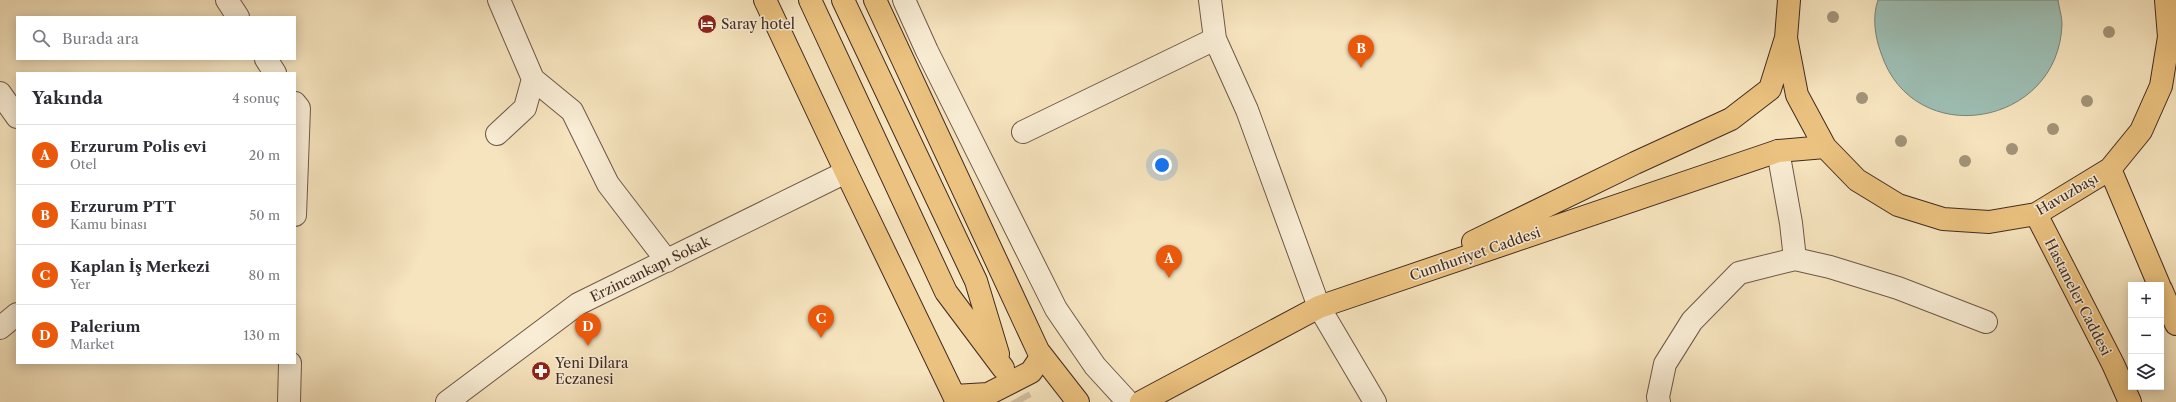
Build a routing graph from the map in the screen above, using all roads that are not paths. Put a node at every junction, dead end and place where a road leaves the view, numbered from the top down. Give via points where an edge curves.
1 (227, 0) edge
2 (499, 0) edge
3 (765, 0) edge
4 (810, 0) edge
5 (843, 0) edge
6 (876, 0) edge
7 (904, 0) edge
8 (1210, 0) edge
9 (1789, 0) edge
10 (2166, 0) edge
11 (237, 16) edge
12 (1786, 38) junction
13 (1215, 39) junction
14 (267, 60) edge
15 (274, 72) edge
16 (533, 78) junction
17 (0, 93) edge
18 (16, 116) edge
19 (1023, 132) dead end
20 (497, 134) dead end
21 (1825, 146) junction
22 (1778, 151) junction
23 (2110, 169) junction
24 (846, 172) junction
25 (2036, 214) junction
26 (1795, 259) junction
27 (667, 261) junction
28 (2158, 282) edge
29 (2164, 296) edge
30 (1319, 307) junction
31 (16, 315) edge
32 (1986, 322) dead end
33 (2176, 324) edge
34 (0, 328) edge
35 (1039, 352) junction
36 (290, 364) edge
37 (956, 399) edge
38 (289, 402) edge
39 (447, 402) edge
40 (1078, 402) edge
41 (1128, 402) edge
42 (1141, 402) edge
43 (1375, 402) edge
44 (1659, 402) edge
45 (2130, 402) edge

1 - 11 street
2 - 16 street
3 - 24 main road
4 - 5 main road via 946,292 1003,368 976,282
6 - 35 main road
7 - 41 street via 1056,310 1096,366
8 - 13 street
9 - 12 main road, Havuzbaşı
10 - 23 main road, Havuzbaşı via 2169,37 2161,86 2141,130
12 - 21 main road, Havuzbaşı via 1797,95
12 - 30 main road via 1770,89 1731,119 1458,250
13 - 19 street
13 - 30 street via 1247,110
14 - 15 street
16 - 20 street via 524,108
16 - 27 street via 572,111 608,184
17 - 18 street
21 - 22 main road, Cumhuriyet Caddesi
21 - 25 main road, Havuzbaşı via 1857,180 1905,208 1943,219 1989,222
22 - 26 street
22 - 30 main road, Cumhuriyet Caddesi
23 - 25 main road, Havuzbaşı
23 - 28 main road
24 - 27 street, Erzincankapı Sokak
24 - 37 main road
25 - 45 main road, Hastaneler Caddesi
26 - 32 street via 1898,288
26 - 44 street via 1739,273 1692,321 1664,364
27 - 39 street, Erzincankapı Sokak via 578,304
29 - 33 main road
30 - 42 main road, Cumhuriyet Caddesi
30 - 43 street
31 - 34 street
35 - 37 main road via 1041,357 1031,372 988,394
35 - 40 main road
36 - 38 street

